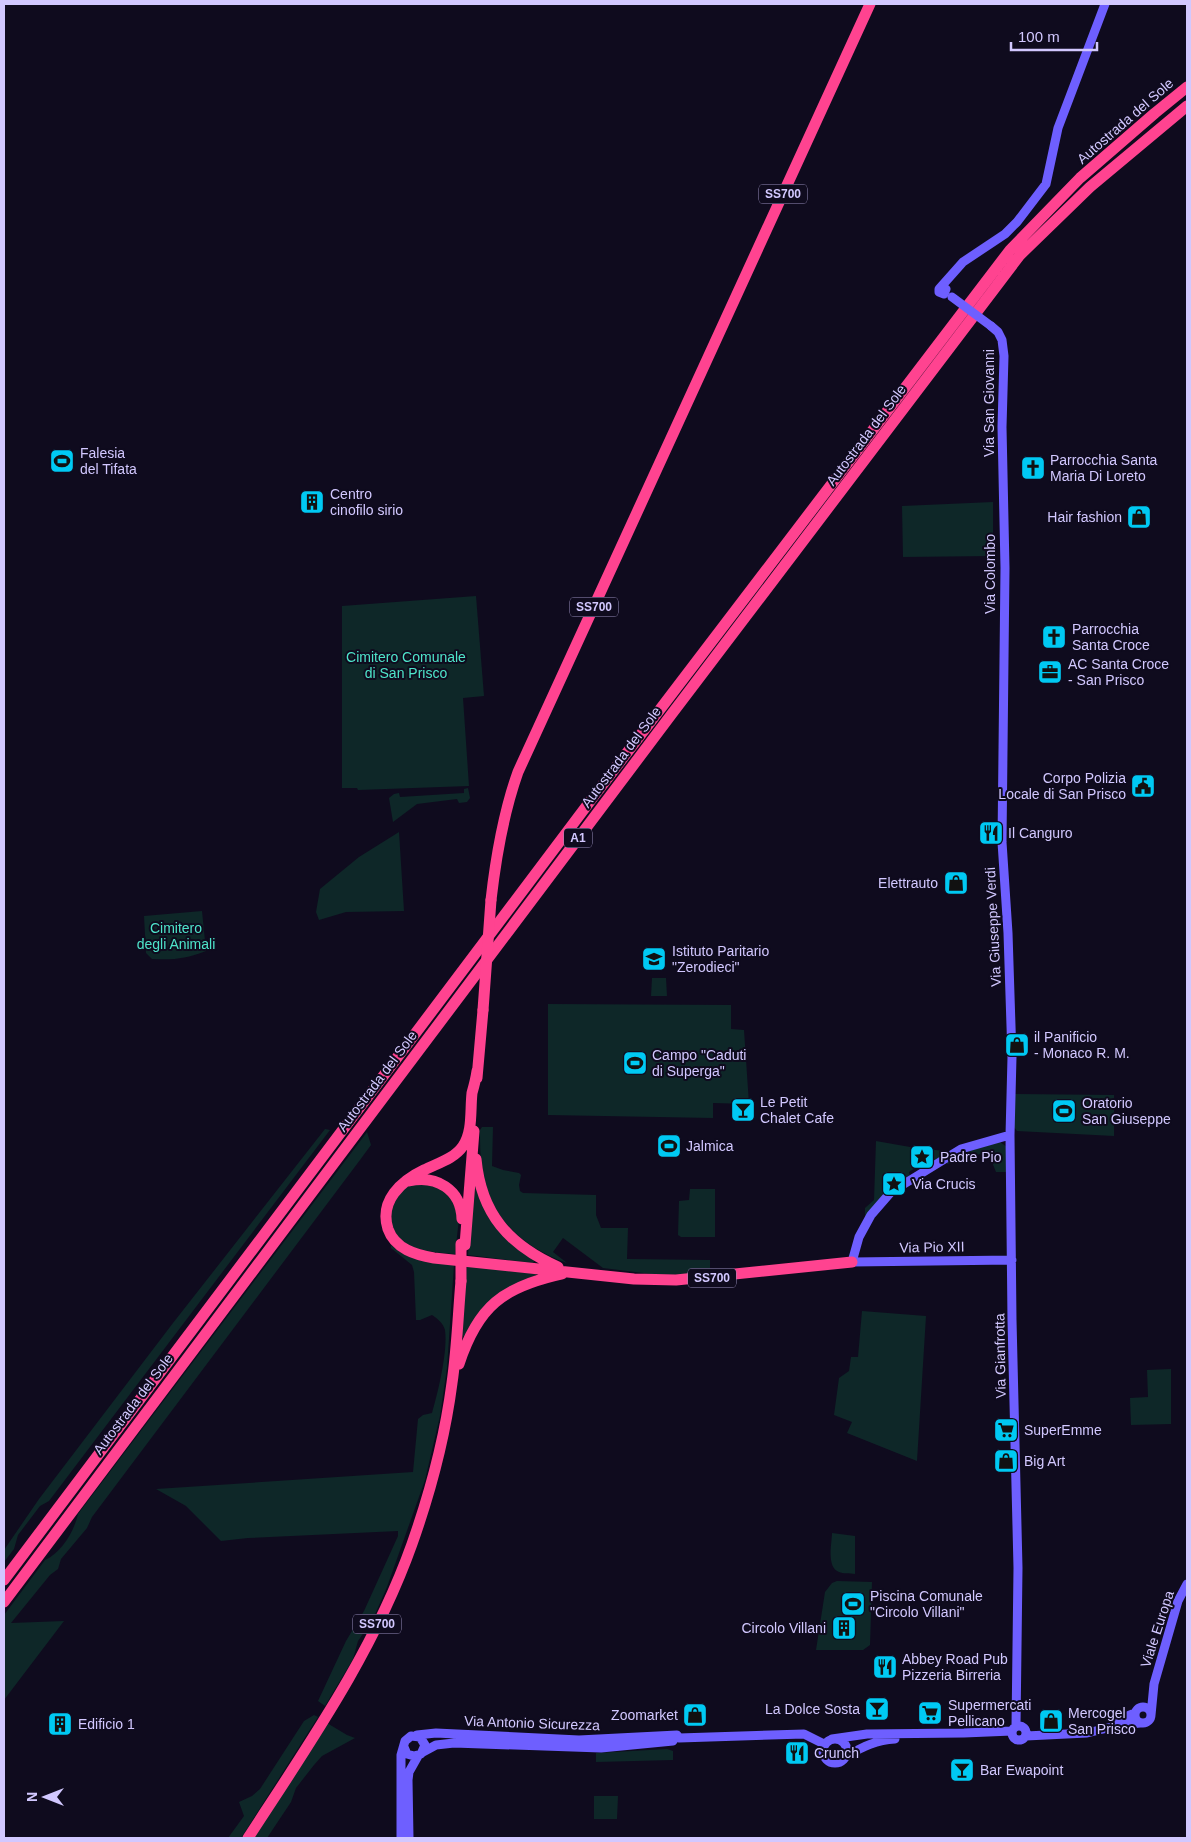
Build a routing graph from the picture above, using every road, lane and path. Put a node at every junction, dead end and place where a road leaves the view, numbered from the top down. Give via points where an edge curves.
1 (870, 4) edge
2 (1104, 4) edge
3 (1187, 87) edge
4 (1187, 106) edge
5 (1003, 472) joint
6 (1004, 676) joint
7 (477, 1071) junction
8 (474, 1126) junction
9 (1010, 1135) junction
10 (405, 1182) junction
11 (463, 1245) junction
12 (1012, 1260) junction
13 (852, 1262) junction
14 (571, 1273) junction
15 (452, 1383) junction
16 (4, 1580) edge
17 (1187, 1584) edge
18 (4, 1602) edge
19 (1154, 1684) junction
20 (1138, 1710) junction
21 (1151, 1715) junction
22 (1140, 1723) junction
23 (1014, 1731) junction
24 (1026, 1733) junction
25 (417, 1736) junction
26 (677, 1738) junction
27 (828, 1741) junction
28 (404, 1747) junction
29 (420, 1754) junction
30 (846, 1756) junction
31 (248, 1838) edge
32 (401, 1838) edge
33 (409, 1838) edge

1 - 7 highway, SS700, bridge via 518,772 497,850
2 - 5 street, Via San Giovanni, bridge via 1058,128 1046,184 1005,234 963,262 946,291 998,332 1004,346
3 - 16 highway, Autostrada del Sole / A1 via 1080,178 1010,250
4 - 18 highway, Autostrada del Sole / A1 via 1090,187 1020,255
5 - 6 street, Via Colombo
6 - 9 street, Via Giuseppe Verdi via 1002,842 1012,1057
7 - 8 highway, SS700
7 - 10 highway via 469,1132 463,1145 455,1154
8 - 11 highway, SS700
8 - 14 highway via 477,1170 494,1216 519,1245
9 - 12 street, Via Gianfrotta
9 - 13 street via 961,1149 880,1203 859,1237
10 - 11 highway via 429,1180 440,1182 450,1190 458,1200 462,1214
10 - 14 highway, SS700 via 390,1198 386,1214 388,1230 397,1244 404,1248 426,1257
11 - 15 highway, SS700, bridge
12 - 13 street, Via Pio XII
12 - 23 street, Via Gianfrotta via 1018,1576
13 - 14 highway, SS700 via 676,1280
14 - 15 highway via 517,1287 492,1305 474,1329
15 - 31 highway, SS700 via 440,1449 411,1545 387,1605 337,1700
17 - 19 street, Viale Europa via 1178,1601
19 - 20 street, Viale Europa
19 - 21 street, Viale Europa
20 - 21 street via 1148,1708
20 - 22 street via 1136,1720
20 - 24 street via 1120,1720 1087,1727
21 - 22 street via 1147,1722
22 - 24 street via 1087,1733
23 - 24 street via 1022,1726
23 - 24 street via 1020,1740
23 - 27 street via 867,1734
23 - 30 street via 882,1740
25 - 26 street, Via Antonio Sicurezza via 436,1733 579,1740
25 - 28 street via 407,1738
25 - 29 street via 424,1742
26 - 27 street via 804,1734
26 - 29 street, Via Antonio Sicurezza via 601,1748 454,1742 436,1745
27 - 30 street via 840,1739 845,1744
27 - 30 street via 822,1752 826,1760 833,1764
28 - 29 street via 410,1756
28 - 32 street via 401,1756
29 - 33 street via 409,1772

